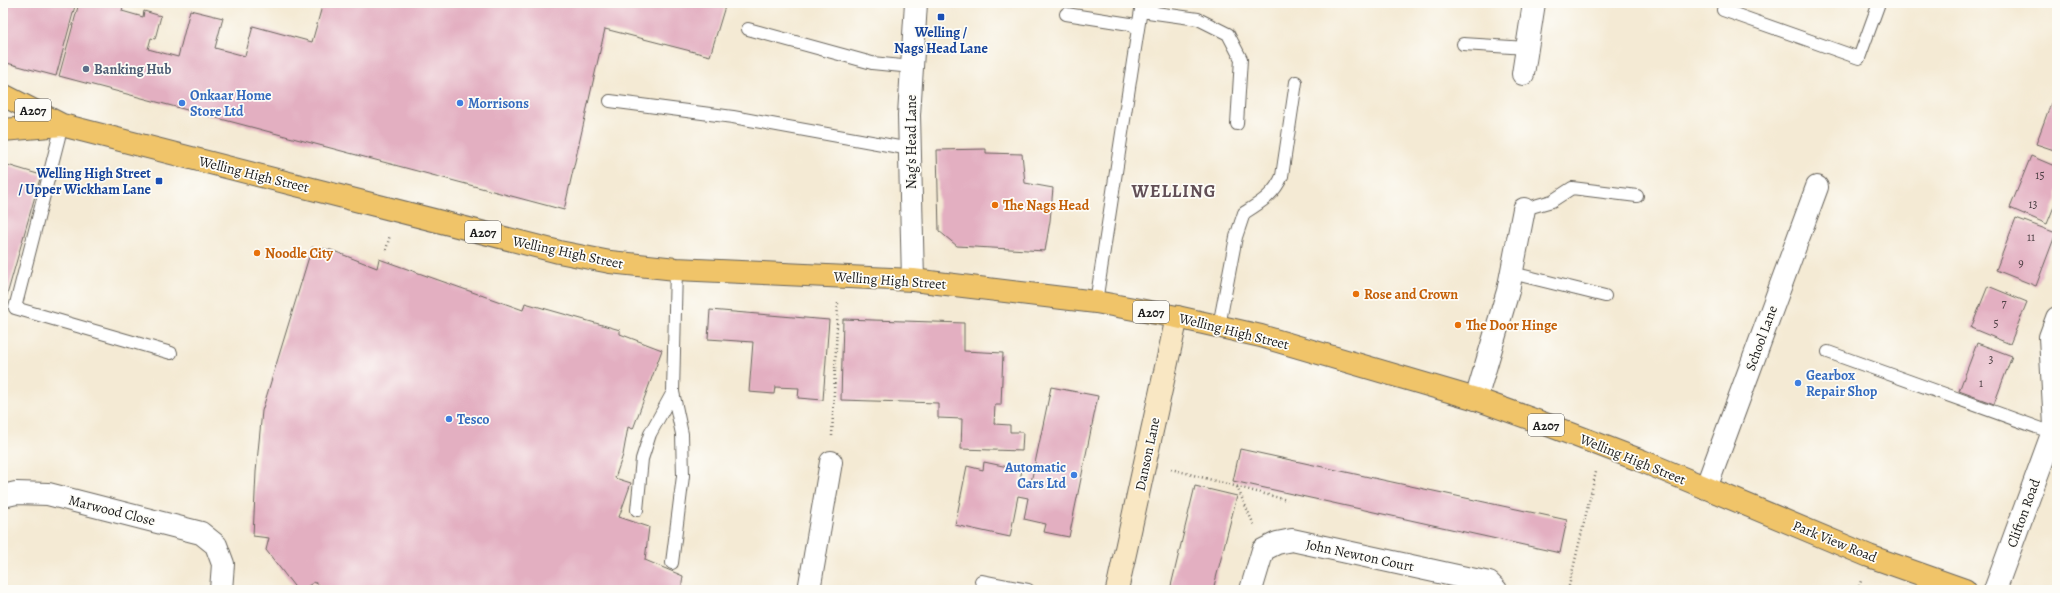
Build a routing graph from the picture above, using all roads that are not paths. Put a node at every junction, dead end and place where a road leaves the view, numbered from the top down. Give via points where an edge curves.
1 (916, 3) edge
2 (1534, 3) edge
3 (1879, 3) edge
4 (1142, 7) edge
5 (1723, 10) dead end
6 (1066, 14) dead end
7 (1137, 28) junction
8 (748, 29) dead end
9 (1463, 44) dead end
10 (1527, 48) junction
11 (912, 67) junction
12 (1523, 74) dead end
13 (1296, 82) dead end
14 (3, 95) edge
15 (610, 101) dead end
16 (1237, 124) dead end
17 (62, 125) junction
18 (3, 130) edge
19 (910, 149) junction
20 (1817, 187) dead end
21 (1637, 196) dead end
22 (1524, 209) joint
23 (676, 270) junction
24 (1512, 273) junction
25 (913, 280) junction
26 (1605, 296) dead end
27 (1096, 302) junction
28 (1177, 317) junction
29 (2057, 318) edge
30 (1219, 326) junction
31 (1828, 352) dead end
32 (171, 353) dead end
33 (673, 392) junction
34 (1476, 399) junction
35 (2053, 433) junction
36 (831, 462) road end
37 (1706, 488) junction
38 (3, 496) edge
39 (637, 510) dead end
40 (672, 563) dead end
41 (981, 581) dead end
42 (221, 590) edge
43 (809, 590) edge
44 (1028, 590) edge
45 (1117, 590) edge
46 (1251, 590) edge
47 (1496, 590) edge
48 (1965, 590) edge
49 (1995, 590) edge

1 - 11 street, Nag's Head Lane
2 - 10 street
3 - 5 lane via 1859,58
4 - 7 lane
4 - 16 lane via 1198,19 1228,34 1241,59
6 - 7 lane via 1130,24
7 - 27 lane
8 - 11 lane via 872,63
9 - 10 lane
10 - 12 street
11 - 19 street, Nag's Head Lane
13 - 30 lane via 1282,176 1278,187 1267,199 1244,213 1236,237
14 - 17 main road, Welling High Street / A207
15 - 19 lane via 733,117
17 - 18 main road, Welling High Street / A207
17 - 23 main road, Welling High Street / A207 via 559,252 610,262
17 - 32 lane via 15,308
19 - 25 street, Nag's Head Lane
20 - 37 street, School Lane
21 - 22 lane via 1572,188 1552,201
22 - 24 street
23 - 25 main road, Welling High Street / A207
23 - 33 lane
24 - 26 lane
24 - 34 street
25 - 27 main road, Welling High Street / A207
27 - 28 main road, Welling High Street / A207
28 - 30 main road, Welling High Street / A207
28 - 45 street, Danson Lane
29 - 35 street, Clifton Road via 2050,337 2055,426
30 - 34 main road, Welling High Street / A207 via 1262,336
31 - 35 lane
33 - 39 lane via 650,434 642,459
33 - 40 lane via 682,434 683,476
34 - 37 main road, Welling High Street / A207
35 - 49 street, Clifton Road
36 - 43 street
37 - 48 main road, Park View Road / A207 via 1869,556
38 - 42 street, Marwood Close via 16,493 48,494 201,533 216,545 223,564
41 - 44 lane
46 - 47 street, John Newton Court via 1263,550 1277,542 1292,540 1490,583

